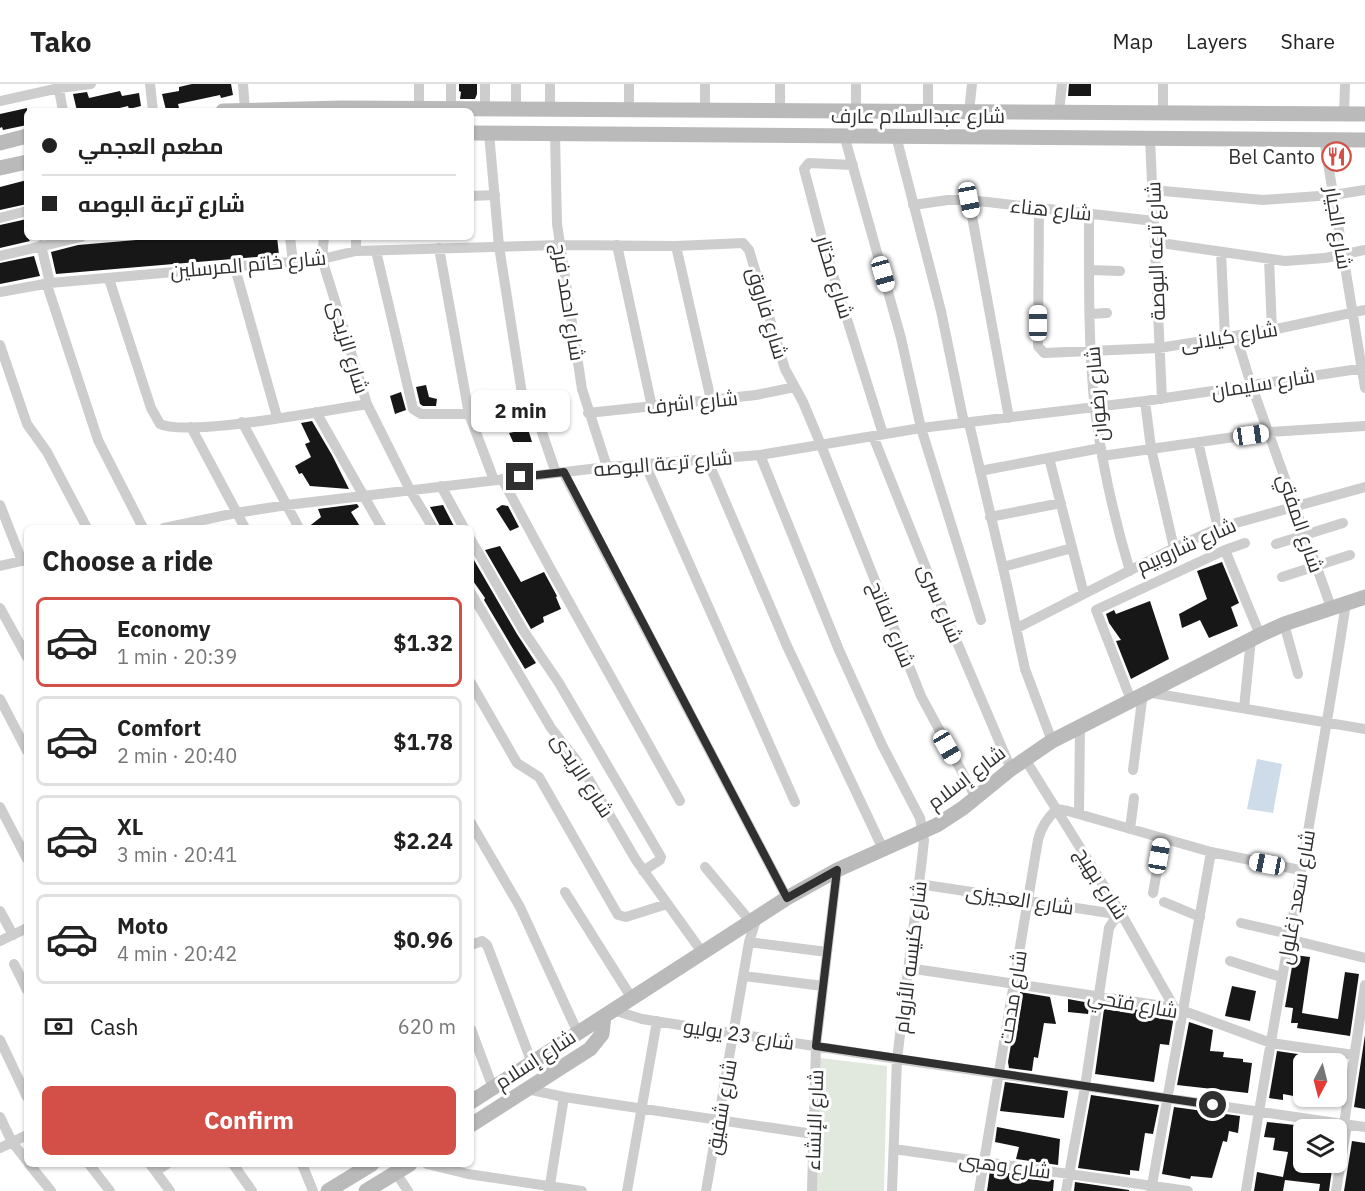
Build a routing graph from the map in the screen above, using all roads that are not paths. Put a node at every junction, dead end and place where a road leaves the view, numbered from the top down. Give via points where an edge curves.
1 (91, 84) edge
2 (150, 84) edge
3 (243, 84) edge
4 (419, 84) edge
5 (451, 84) edge
6 (485, 84) edge
7 (516, 84) edge
8 (550, 84) edge
9 (629, 84) edge
10 (705, 84) edge
11 (780, 84) edge
12 (856, 84) edge
13 (928, 84) edge
14 (972, 84) edge
15 (1062, 84) edge
16 (1163, 84) edge
17 (1345, 84) edge
18 (59, 86) edge
19 (0, 101) edge
20 (63, 108) edge
21 (153, 108) edge
22 (245, 108) edge
23 (419, 108) joint
24 (451, 108) junction
25 (485, 108) junction
26 (516, 109) junction
27 (550, 109) junction
28 (629, 110) junction
29 (705, 110) junction
30 (780, 111) junction
31 (856, 111) junction
32 (928, 111) junction
33 (973, 112) junction
34 (1032, 112) junction
35 (1059, 112) junction
36 (1163, 112) junction
37 (1344, 114) junction
38 (1365, 114) edge
39 (474, 133) edge
40 (489, 133) junction
41 (555, 134) junction
42 (844, 135) junction
43 (896, 136) junction
44 (984, 136) junction
45 (24, 137) edge
46 (1029, 137) junction
47 (1150, 139) junction
48 (1324, 139) junction
49 (1365, 140) edge
50 (0, 143) edge
51 (24, 163) edge
52 (852, 165) junction
53 (0, 168) edge
54 (1152, 190) junction
55 (1365, 190) edge
56 (495, 195) junction
57 (1333, 195) junction
58 (474, 196) edge
59 (969, 200) junction
60 (914, 206) junction
61 (1039, 208) junction
62 (24, 213) edge
63 (1089, 213) junction
64 (0, 218) edge
65 (1154, 221) junction
66 (53, 240) edge
67 (290, 240) edge
68 (324, 240) edge
69 (356, 240) edge
70 (391, 240) edge
71 (425, 240) edge
72 (462, 242) edge
73 (1155, 242) junction
74 (560, 244) junction
75 (41, 245) junction
76 (499, 246) junction
77 (617, 246) junction
78 (676, 246) junction
79 (439, 248) junction
80 (425, 249) junction
81 (376, 250) junction
82 (391, 250) junction
83 (1365, 250) edge
84 (356, 251) junction
85 (1221, 252) junction
86 (1343, 254) junction
87 (0, 256) edge
88 (322, 259) junction
89 (1269, 260) junction
90 (293, 262) junction
91 (234, 268) junction
92 (1089, 270) junction
93 (1120, 272) dead end
94 (109, 279) junction
95 (48, 284) junction
96 (0, 292) edge
97 (1365, 310) edge
98 (1107, 313) dead end
99 (1353, 313) junction
100 (1090, 314) junction
101 (1272, 330) junction
102 (1236, 336) junction
103 (1225, 338) junction
104 (0, 345) edge
105 (1159, 348) junction
106 (1091, 351) junction
107 (1363, 368) edge
108 (1251, 384) junction
109 (795, 387) junction
110 (1365, 388) edge
111 (1162, 399) junction
112 (711, 400) junction
113 (1146, 401) junction
114 (367, 404) junction
115 (652, 406) junction
116 (1095, 408) junction
117 (316, 412) junction
118 (525, 413) junction
119 (588, 413) junction
120 (277, 417) junction
121 (470, 417) junction
122 (1009, 418) junction
123 (242, 423) junction
124 (967, 423) junction
125 (1365, 426) edge
126 (191, 427) junction
127 (921, 428) junction
128 (1269, 432) junction
129 (878, 435) junction
130 (1198, 442) junction
131 (821, 445) junction
132 (1151, 448) junction
133 (1101, 452) junction
134 (760, 454) junction
135 (1049, 458) junction
136 (707, 459) junction
137 (645, 464) junction
138 (607, 467) junction
139 (980, 471) junction
140 (560, 472) junction
141 (498, 479) junction
142 (441, 486) junction
143 (1365, 487) edge
144 (410, 489) junction
145 (363, 495) junction
146 (1060, 503) junction
147 (0, 505) edge
148 (287, 506) junction
149 (1295, 506) junction
150 (237, 513) junction
151 (990, 518) junction
152 (1342, 523) dead end
153 (85, 525) edge
154 (141, 525) edge
155 (191, 525) edge
156 (243, 525) edge
157 (297, 525) edge
158 (380, 525) edge
159 (431, 525) edge
160 (462, 525) edge
161 (1218, 528) junction
162 (1305, 534) junction
163 (1245, 543) dead end
164 (1276, 544) dead end
165 (474, 545) edge
166 (1072, 548) junction
167 (1174, 548) junction
168 (1225, 550) junction
169 (1350, 555) dead end
170 (24, 561) edge
171 (0, 566) edge
172 (1316, 566) junction
173 (1003, 567) junction
174 (1130, 571) junction
175 (1282, 577) dead end
176 (1084, 594) junction
177 (1365, 597) edge
178 (474, 598) edge
179 (1346, 603) junction
180 (1331, 607) junction
181 (0, 608) edge
182 (981, 620) dead end
183 (1284, 624) junction
184 (1017, 628) junction
185 (1255, 637) junction
186 (24, 652) edge
187 (1298, 674) dead end
188 (474, 688) edge
189 (1140, 695) junction
190 (0, 699) edge
191 (1244, 708) junction
192 (1328, 722) junction
193 (1080, 726) junction
194 (1365, 729) edge
195 (1052, 741) junction
196 (24, 745) edge
197 (1025, 759) junction
198 (1011, 769) junction
199 (1133, 770) dead end
200 (976, 798) junction
201 (1134, 798) dead end
202 (680, 801) dead end
203 (795, 802) dead end
204 (0, 807) edge
205 (1057, 809) junction
206 (1079, 814) junction
207 (474, 828) edge
208 (1130, 829) junction
209 (923, 832) junction
210 (1163, 838) junction
211 (883, 849) junction
212 (1211, 852) junction
213 (24, 853) edge
214 (705, 867) dead end
215 (837, 870) junction
216 (1300, 870) junction
217 (643, 871) junction
218 (919, 884) junction
219 (565, 892) dead end
220 (1153, 893) dead end
221 (787, 898) junction
222 (1028, 900) junction
223 (1164, 902) dead end
224 (667, 904) junction
225 (0, 911) edge
226 (1122, 915) junction
227 (1200, 917) junction
228 (754, 919) junction
229 (1241, 923) dead end
230 (24, 930) edge
231 (13, 935) junction
232 (1288, 937) junction
233 (0, 941) edge
234 (474, 942) edge
235 (749, 942) junction
236 (702, 952) junction
237 (827, 952) junction
238 (1365, 958) edge
239 (1230, 961) dead end
240 (14, 964) dead end
241 (908, 968) junction
242 (744, 976) junction
243 (1281, 977) junction
244 (24, 984) edge
245 (1014, 984) junction
246 (823, 986) junction
247 (1365, 986) edge
248 (1098, 996) junction
249 (631, 998) junction
250 (1179, 1010) junction
251 (608, 1013) junction
252 (657, 1021) junction
253 (1362, 1024) edge
254 (578, 1033) junction
255 (734, 1033) junction
256 (474, 1037) edge
257 (0, 1040) edge
258 (1271, 1043) junction
259 (816, 1046) junction
260 (1354, 1055) junction
261 (897, 1059) junction
262 (532, 1063) junction
263 (999, 1074) junction
264 (1085, 1087) junction
265 (493, 1088) junction
266 (527, 1089) junction
267 (24, 1090) edge
268 (564, 1097) junction
269 (1168, 1099) junction
270 (474, 1100) edge
271 (640, 1107) junction
272 (1259, 1112) junction
273 (0, 1118) edge
274 (719, 1119) junction
275 (1306, 1119) edge
276 (1347, 1119) edge
277 (474, 1123) edge
278 (1347, 1125) edge
279 (1365, 1127) edge
280 (813, 1134) junction
281 (24, 1136) edge
282 (12, 1142) junction
283 (0, 1148) edge
284 (894, 1149) junction
285 (24, 1158) edge
286 (984, 1162) junction
287 (31, 1167) edge
288 (91, 1167) edge
289 (235, 1167) edge
290 (303, 1167) edge
291 (367, 1167) edge
292 (405, 1167) edge
293 (440, 1167) edge
294 (153, 1168) edge
295 (396, 1173) junction
296 (1339, 1173) edge
297 (1069, 1174) junction
298 (1152, 1188) edge
299 (549, 1189) edge
300 (51, 1191) edge
301 (110, 1191) edge
302 (170, 1191) edge
303 (252, 1191) edge
304 (313, 1191) edge
305 (328, 1191) edge
306 (366, 1191) edge
307 (408, 1191) edge
308 (582, 1191) edge
309 (627, 1191) edge
310 (706, 1191) edge
311 (812, 1191) edge
312 (892, 1191) edge
313 (979, 1191) edge
314 (1066, 1191) edge
315 (1188, 1191) edge
316 (1246, 1191) edge
317 (1336, 1191) edge

1 - 18 street
2 - 21 street
3 - 22 street
4 - 23 street
5 - 24 street
6 - 25 street
7 - 26 street
8 - 27 street
9 - 28 street
10 - 29 street
11 - 30 street
12 - 31 street
13 - 32 street
14 - 33 street
15 - 35 street
16 - 36 street
17 - 37 street
18 - 19 street
18 - 20 street
23 - 24 main road, شارع عبدالسلام عارف
24 - 25 main road, شارع عبدالسلام عارف
25 - 26 main road, شارع عبدالسلام عارف
26 - 27 main road, شارع عبدالسلام عارف
27 - 28 main road, شارع عبدالسلام عارف
28 - 29 main road, شارع عبدالسلام عارف
29 - 30 main road, شارع عبدالسلام عارف
30 - 31 main road, شارع عبدالسلام عارف
31 - 32 main road, شارع عبدالسلام عارف
32 - 33 main road, شارع عبدالسلام عارف
33 - 34 main road, شارع عبدالسلام عارف
33 - 44 main road via 987,122
34 - 35 main road, شارع عبدالسلام عارف
34 - 46 main road via 1024,123
35 - 36 main road, شارع عبدالسلام عارف
36 - 37 main road, شارع عبدالسلام عارف
37 - 38 main road, شارع عبدالسلام عارف
39 - 40 main road, شارع عبدالسلام عارف
40 - 41 main road, شارع عبدالسلام عارف
40 - 56 street
41 - 42 main road, شارع عبدالسلام عارف
41 - 74 street, شارع احمد فرج
42 - 43 main road, شارع عبدالسلام عارف
42 - 52 street
43 - 44 main road, شارع عبدالسلام عارف
43 - 60 street
44 - 46 main road, شارع عبدالسلام عارف
45 - 50 main road
46 - 47 main road, شارع عبدالسلام عارف
47 - 48 main road, شارع عبدالسلام عارف
47 - 54 street, شارع ترعه البوصة
48 - 49 main road, شارع عبدالسلام عارف
48 - 57 street, شارع الجيار
51 - 53 main road
52 - 127 street via 901,338
52 - 129 street, شارع مختار via 809,163 804,169
54 - 57 street via 1263,200
54 - 65 street, شارع ترعه البوصة
55 - 57 street
56 - 58 street
56 - 76 street
57 - 86 street, شارع الجيار
59 - 60 street, شارع هناء
59 - 61 street, شارع هناء
59 - 122 street
60 - 124 street
61 - 63 street, شارع هناء
61 - 106 street, شارع كيلانى via 1039,349 1048,353
62 - 64 street
63 - 65 street, شارع هناء
63 - 92 street, شارع رضوان
65 - 73 street, شارع ترعه البوصة
66 - 75 street
67 - 90 street
68 - 88 street
69 - 84 street
70 - 82 street
71 - 80 street
72 - 76 street, شارع خاتم المرسلين
72 - 79 street, شارع خاتم المرسلين
73 - 85 street
73 - 105 street, شارع ترعه البوصة
74 - 76 street, شارع خاتم المرسلين
74 - 77 street, شارع خاتم المرسلين
74 - 119 street, شارع احمد فرج
75 - 87 street
75 - 95 street
76 - 118 street
77 - 78 street, شارع خاتم المرسلين
77 - 115 street
78 - 109 street, شارع فاروق via 737,242 748,247 783,363
78 - 112 street
79 - 80 street, شارع خاتم المرسلين
79 - 121 street
80 - 82 street, شارع خاتم المرسلين
81 - 82 street, شارع خاتم المرسلين
81 - 84 street, شارع خاتم المرسلين
81 - 121 street via 413,409 421,414
83 - 86 street
84 - 88 street, شارع خاتم المرسلين
85 - 89 street
85 - 103 street
86 - 89 street via 1312,260
86 - 99 street, شارع الجيار
88 - 90 street, شارع خاتم المرسلين
88 - 114 street, شارع الزيدى
89 - 101 street
90 - 91 street, شارع خاتم المرسلين
91 - 94 street, شارع خاتم المرسلين
91 - 120 street
92 - 93 street
92 - 100 street, شارع رضوان
94 - 95 street, شارع خاتم المرسلين
94 - 126 street via 153,414 167,427
95 - 96 street, شارع خاتم المرسلين
95 - 154 street via 98,440
97 - 99 street, شارع كيلانى
98 - 100 street
99 - 101 street, شارع كيلانى
99 - 107 street, شارع الجيار
100 - 106 street, شارع رضوان
101 - 102 street, شارع كيلانى
102 - 103 street, شارع كيلانى
102 - 108 street, شارع المفتي
103 - 105 street, شارع كيلانى
104 - 153 street via 27,424 47,452
105 - 106 street, شارع كيلانى
105 - 111 street, شارع ترعه البوصة
106 - 116 street, شارع رضوان
107 - 108 street, شارع سليمان
107 - 110 street, شارع الجيار
108 - 111 street, شارع سليمان
108 - 128 street, شارع المفتي
109 - 112 street, شارع اشرف
109 - 131 street, شارع فاروق
111 - 113 street, شارع ترعة البوصه
112 - 115 street, شارع اشرف
113 - 116 street, شارع ترعة البوصه
113 - 132 street
114 - 117 street
114 - 144 street, شارع الزيدى
115 - 119 street, شارع اشرف
116 - 122 street, شارع ترعة البوصه
116 - 133 street, شارع رضوان
117 - 120 street
117 - 145 street
118 - 121 street
118 - 140 street via 535,412
119 - 138 street, شارع احمد فرج
120 - 123 street
121 - 141 street
122 - 124 street, شارع ترعة البوصه
123 - 126 street
123 - 148 street
124 - 127 street, شارع ترعة البوصه
124 - 139 street
125 - 128 street
126 - 150 street
127 - 129 street, شارع ترعة البوصه
127 - 182 street
128 - 130 street
128 - 149 street, شارع المفتي
129 - 131 street, شارع ترعة البوصه
129 - 198 street, شارع سرى via 936,593
130 - 132 street
130 - 161 street
131 - 134 street, شارع ترعة البوصه
131 - 200 street, شارع الفاتح via 921,696
132 - 133 street
132 - 167 street
133 - 135 street
133 - 174 street, شارع رضوان
134 - 136 street, شارع ترعة البوصه
134 - 209 street via 839,650
135 - 139 street
135 - 146 street
136 - 137 street, شارع ترعة البوصه
136 - 211 street via 787,646
137 - 138 street, شارع ترعة البوصه
137 - 203 street
138 - 140 street, شارع ترعة البوصه
139 - 151 street
140 - 141 street, شارع ترعة البوصه
140 - 221 street
141 - 142 street, شارع ترعة البوصه
141 - 202 street
142 - 144 street, شارع ترعة البوصه
142 - 160 street
143 - 149 street, شارع شاروبيم
144 - 145 street, شارع ترعة البوصه
144 - 159 street, شارع الزيدى
145 - 148 street, شارع ترعة البوصه
145 - 158 street
146 - 151 street
146 - 166 street
147 - 170 street
148 - 150 street, شارع ترعة البوصه
148 - 157 street
149 - 161 street, شارع شاروبيم
149 - 162 street, شارع المفتي
150 - 155 street, شارع ترعة البوصه
150 - 156 street
151 - 173 street
152 - 162 street
161 - 167 street, شارع شاروبيم
162 - 164 street
162 - 172 street, شارع المفتي
163 - 168 street
165 - 217 street via 661,857
166 - 173 street
166 - 176 street
167 - 174 street, شارع شاروبيم
168 - 185 street
168 - 189 street via 1096,610
169 - 172 street
170 - 171 street
172 - 175 street
172 - 180 street, شارع المفتي
173 - 184 street
174 - 176 street, شارع شاروبيم
176 - 184 street, شارع شاروبيم
177 - 179 main road, شارع إسلام
178 - 217 street, شارع الزيدى
179 - 180 main road, شارع إسلام
179 - 192 street, شارع سعد زغلول
180 - 183 main road, شارع إسلام
181 - 186 street
183 - 185 main road, شارع إسلام
183 - 187 street
184 - 195 street via 1029,681
185 - 189 main road, شارع إسلام
185 - 191 street
188 - 224 street via 517,763 539,777 618,915 626,917
189 - 191 street
189 - 193 main road, شارع إسلام
189 - 199 street
190 - 196 street
191 - 192 street
192 - 194 street
192 - 216 street, شارع سعد زغلول
193 - 195 main road, شارع إسلام
193 - 206 street
195 - 197 main road, شارع إسلام
197 - 198 main road, شارع إسلام
197 - 205 street, شارع بهيج
198 - 200 main road, شارع إسلام
200 - 209 main road, شارع إسلام
201 - 208 street
204 - 213 street
205 - 206 street
205 - 222 street, شارع مدحت via 1040,831
205 - 226 street, شارع بهيج
206 - 208 street
207 - 254 street via 520,907
208 - 210 street
209 - 211 main road, شارع إسلام
209 - 218 street, شارع كنيسه الأروام
210 - 212 street
210 - 220 street
211 - 215 main road, شارع إسلام
212 - 216 street
212 - 227 street
214 - 228 street
215 - 221 main road, شارع إسلام
215 - 237 street, شارع الإنشاء
216 - 232 street, شارع سعد زغلول
217 - 224 street, شارع الزيدى
218 - 222 street, شارع العجيزى
218 - 241 street, شارع كنيسه الأروام
219 - 249 street
221 - 228 main road, شارع إسلام
222 - 226 street, شارع العجيزى
222 - 245 street, شارع مدحت
223 - 227 street
224 - 236 street, شارع الزيدى
225 - 231 street
226 - 248 street via 1109,928
226 - 250 street, شارع بهيج
227 - 250 street
228 - 235 street, شارع شفيق
228 - 236 main road, شارع إسلام
229 - 232 street
230 - 231 street
231 - 233 street
232 - 238 street
232 - 243 street, شارع سعد زغلول
234 - 262 street via 487,945
235 - 237 street
235 - 242 street, شارع شفيق
236 - 249 main road, شارع إسلام
237 - 246 street, شارع الإنشاء
239 - 243 street
240 - 244 street
241 - 245 street, شارع فتحي
241 - 261 street, شارع كنيسه الأروام
242 - 246 street
242 - 255 street, شارع شفيق
243 - 258 street, شارع سعد زغلول
245 - 248 street, شارع فتحي
245 - 263 street, شارع مدحت
246 - 259 street, شارع الإنشاء
247 - 253 street
248 - 250 street, شارع فتحي
248 - 264 street
249 - 251 main road, شارع إسلام
250 - 258 street, شارع فتحي
250 - 269 street
251 - 252 street, شارع 23 يوليو
251 - 254 main road, شارع إسلام
251 - 266 main road, شارع إسلام via 597,1042
252 - 255 street, شارع 23 يوليو
252 - 271 street
253 - 260 street
254 - 262 main road, شارع إسلام
255 - 259 street, شارع 23 يوليو
255 - 274 street, شارع شفيق
256 - 265 street
257 - 267 street
258 - 260 street, شارع فتحي
258 - 272 street, شارع سعد زغلول
259 - 261 street, شارع 23 يوليو
259 - 280 street, شارع الإنشاء
260 - 276 street
261 - 263 street, شارع 23 يوليو
261 - 284 street, شارع كنيسه الأروام
262 - 265 main road, شارع إسلام
263 - 264 street, شارع 23 يوليو
263 - 286 street, شارع مدحت
264 - 269 street, شارع 23 يوليو
264 - 297 street
265 - 270 main road, شارع إسلام
266 - 268 street
266 - 277 main road, شارع إسلام
268 - 271 street
268 - 299 street
269 - 272 street, شارع 23 يوليو
269 - 298 street
271 - 274 street
271 - 309 street
272 - 275 street, شارع 23 يوليو
272 - 316 street, شارع سعد زغلول
273 - 282 street
274 - 280 street
274 - 310 street, شارع شفيق
278 - 279 street, شارع 23 يوليو
280 - 311 street, شارع الإنشاء
281 - 282 street
282 - 283 street
282 - 285 street
284 - 286 street, شارع وهبى
284 - 312 street, شارع كنيسه الأروام
286 - 297 street, شارع وهبى
286 - 313 street, شارع مدحت
287 - 300 street
288 - 301 street
289 - 303 street
290 - 304 street
291 - 305 main road
292 - 295 main road
293 - 299 street
294 - 302 street
295 - 306 main road
295 - 307 street
296 - 317 street
297 - 298 street, شارع وهبى
297 - 314 street
298 - 315 street, شارع وهبى
299 - 308 street

